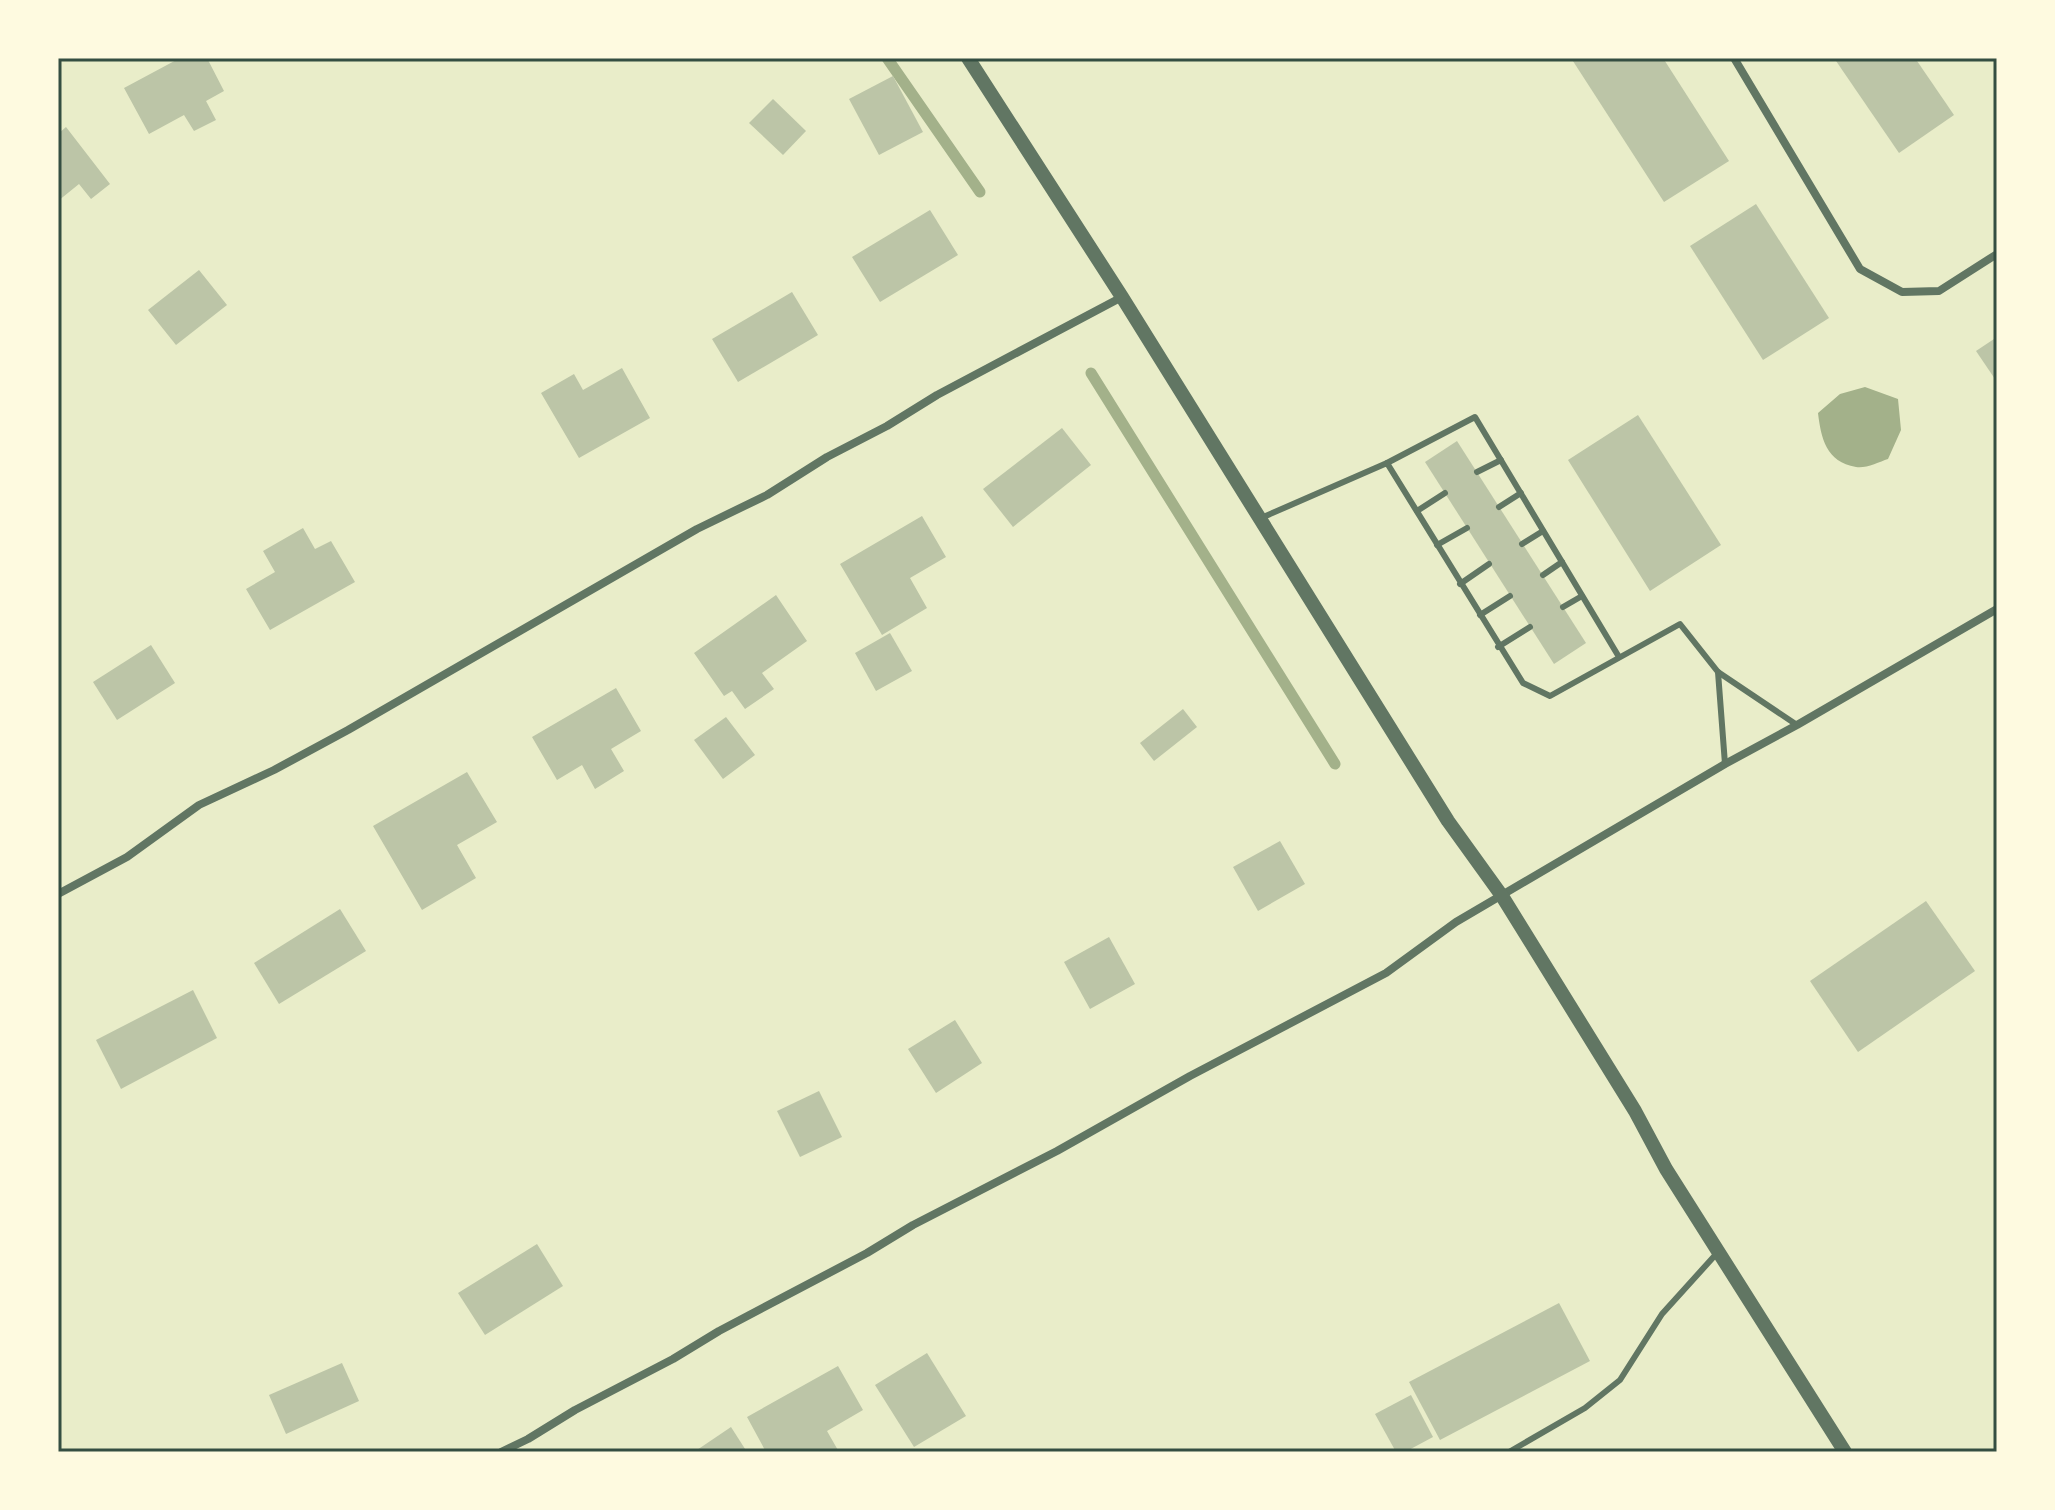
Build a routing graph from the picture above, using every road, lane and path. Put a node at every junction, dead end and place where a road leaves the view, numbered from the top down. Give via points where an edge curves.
1 (968, 58) edge
2 (1734, 58) edge
3 (1997, 254) edge
4 (1122, 297) junction
5 (1501, 460) junction
6 (1387, 463) junction
7 (1477, 472) dead end
8 (1445, 493) dead end
9 (1521, 493) junction
10 (1499, 507) dead end
11 (1417, 511) junction
12 (1261, 518) junction
13 (1467, 528) dead end
14 (1543, 531) junction
15 (1522, 544) dead end
16 (1437, 545) junction
17 (1562, 562) junction
18 (1489, 564) dead end
19 (1543, 575) dead end
20 (1460, 584) junction
21 (1510, 596) dead end
22 (1582, 596) junction
23 (1563, 607) dead end
24 (1997, 609) edge
25 (1480, 615) junction
26 (1530, 627) dead end
27 (1498, 647) junction
28 (1619, 657) junction
29 (1718, 672) junction
30 (1797, 725) junction
31 (1725, 764) junction
32 (58, 894) edge
33 (1502, 896) junction
34 (1718, 1252) junction
35 (501, 1452) edge
36 (1509, 1452) edge
37 (1845, 1452) edge

1 - 4 street
2 - 3 street via 1860,269 1902,292 1939,291
4 - 12 street
4 - 32 street via 697,529 348,730 199,805 127,857
5 - 6 lane via 1475,417
5 - 7 lane
5 - 9 lane
6 - 11 lane
6 - 12 lane
8 - 11 lane
9 - 10 lane
9 - 14 lane
11 - 16 lane
12 - 33 street via 1448,821
13 - 16 lane
14 - 15 lane
14 - 17 lane
16 - 20 lane
17 - 19 lane
17 - 22 lane
18 - 20 lane
20 - 25 lane
21 - 25 lane
22 - 23 lane
22 - 28 lane
24 - 30 street
25 - 27 lane
26 - 27 lane
27 - 28 lane via 1523,683 1550,696
28 - 29 lane via 1680,624
29 - 30 lane
29 - 31 lane
30 - 31 street
31 - 33 street
33 - 34 street
33 - 35 street via 1386,973
34 - 36 lane via 1662,1314 1620,1380 1585,1408
34 - 37 street

